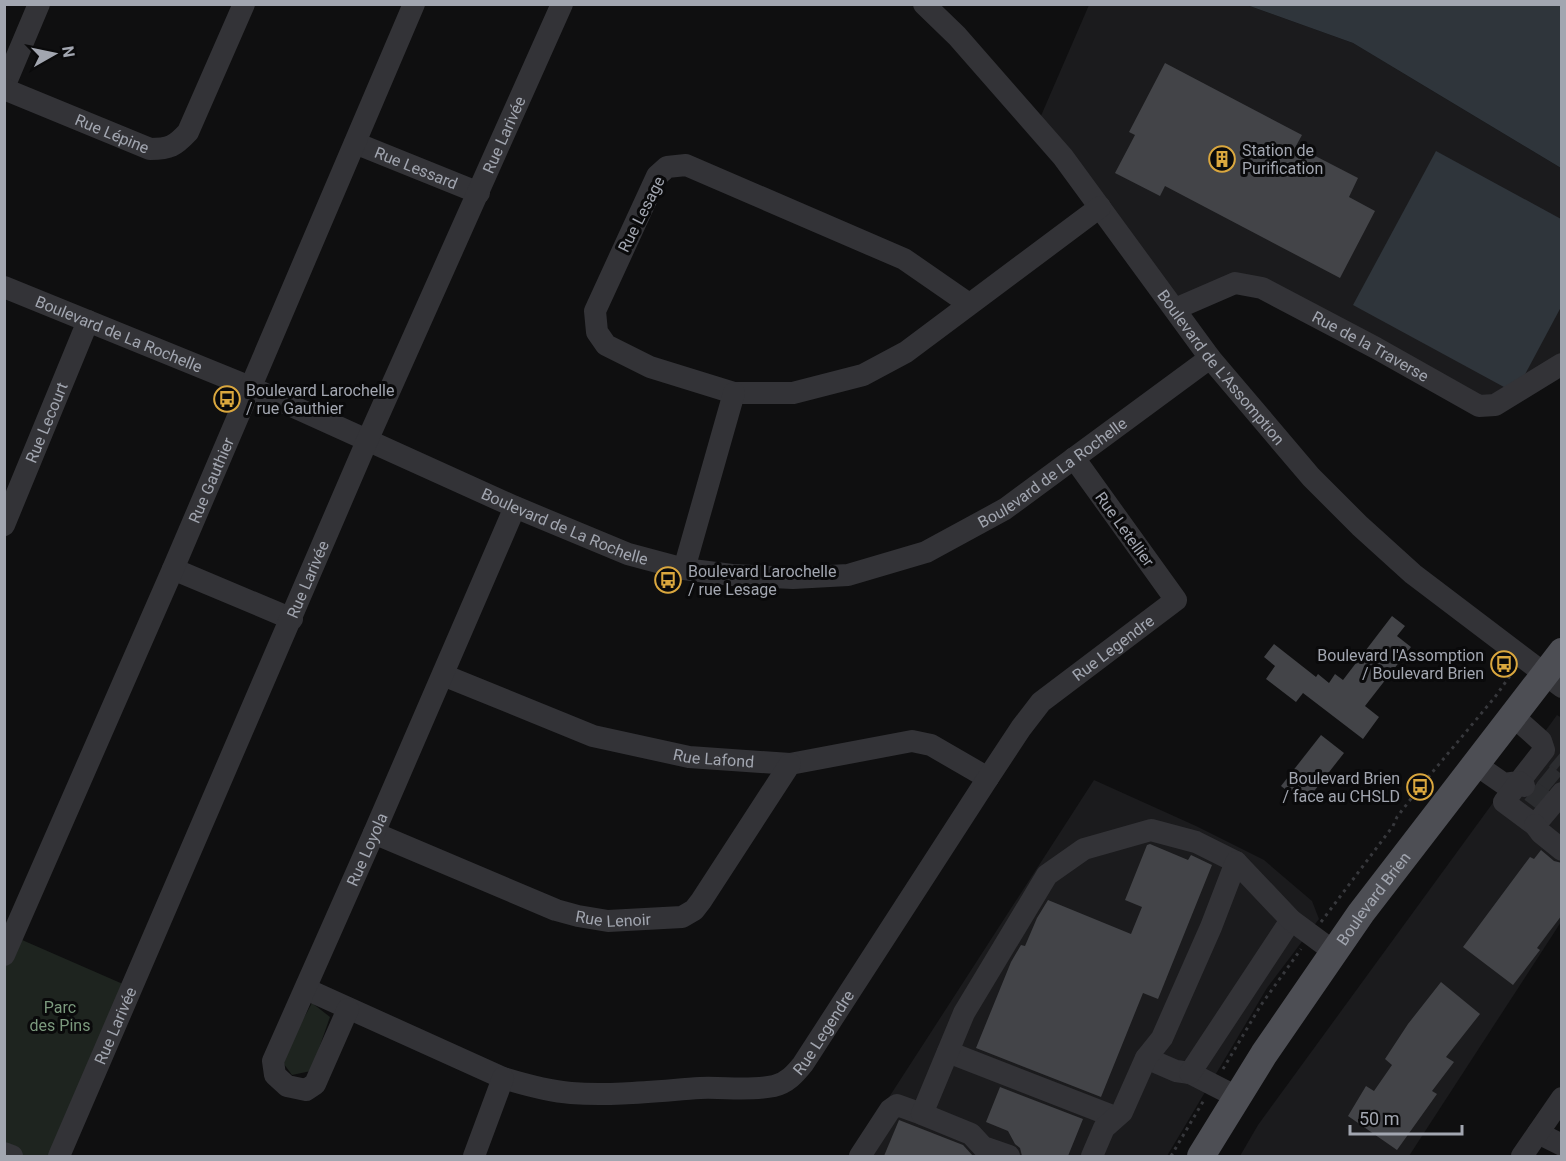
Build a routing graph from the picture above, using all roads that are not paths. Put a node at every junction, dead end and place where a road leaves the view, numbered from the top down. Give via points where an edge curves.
1 (39, 4) edge
2 (244, 4) edge
3 (414, 4) edge
4 (562, 4) edge
5 (924, 4) edge
6 (4, 88) edge
7 (355, 143) junction
8 (479, 194) junction
9 (1100, 207) junction
10 (4, 287) edge
11 (969, 304) junction
12 (1175, 309) junction
13 (88, 321) junction
14 (1210, 358) junction
15 (1562, 364) edge
16 (250, 387) junction
17 (734, 393) junction
18 (367, 441) junction
19 (1074, 458) junction
20 (515, 507) junction
21 (4, 525) edge
22 (173, 569) junction
23 (684, 569) junction
24 (1176, 600) joint
25 (292, 619) junction
26 (1562, 652) edge
27 (443, 675) junction
28 (1553, 681) edge
29 (1513, 716) junction
30 (789, 764) junction
31 (1475, 764) junction
32 (988, 778) junction
33 (1547, 778) edge
34 (1535, 825) junction
35 (374, 833) junction
36 (1562, 850) edge
37 (1236, 862) junction
38 (1291, 920) junction
39 (1333, 951) junction
40 (4, 955) edge
41 (306, 989) junction
42 (348, 1009) junction
43 (948, 1052) junction
44 (1146, 1058) junction
45 (1190, 1073) junction
46 (503, 1078) junction
47 (1237, 1097) junction
48 (1562, 1098) edge
49 (922, 1114) junction
50 (1115, 1117) junction
51 (1538, 1133) junction
52 (1562, 1145) edge
53 (4, 1153) edge
54 (12, 1156) edge
55 (59, 1156) edge
56 (474, 1156) edge
57 (860, 1156) edge
58 (1009, 1156) edge
59 (1092, 1156) edge
60 (1201, 1156) edge
61 (1522, 1156) edge

1 - 6 street
2 - 6 street, Rue Lépine via 188,132 176,146 150,149
3 - 7 street, Rue Gauthier
4 - 8 street, Rue Larivée
5 - 9 street, Boulevard de L'Assomption via 1037,125
7 - 8 street, Rue Lessard
7 - 16 street, Rue Gauthier
8 - 18 street, Rue Larivée
9 - 11 street, Rue Lesage
9 - 12 street, Boulevard de L'Assomption
10 - 13 street, Boulevard de La Rochelle
11 - 17 street, Rue Lesage via 906,352 863,375 792,393
11 - 17 street, Rue Lesage via 904,259 686,165 667,167 657,176 595,311 597,332 606,345 650,367
12 - 14 street, Boulevard de L'Assomption
12 - 15 street, Rue de la Traverse via 1235,283 1262,288 1479,406 1495,405
13 - 16 street, Boulevard de La Rochelle
13 - 21 street, Rue Lecourt
14 - 19 street, Boulevard de La Rochelle
14 - 28 street, Boulevard de L'Assomption via 1311,477 1360,526 1413,574
16 - 18 street, Boulevard de La Rochelle
16 - 22 street, Rue Gauthier
17 - 23 street
18 - 20 street, Boulevard de La Rochelle
18 - 25 street, Rue Larivée
19 - 23 street, Boulevard de La Rochelle via 1005,509 926,552 848,575 793,578
19 - 24 street, Rue Letellier
20 - 23 street, Boulevard de La Rochelle via 628,554
20 - 27 street, Rue Loyola
22 - 25 street
22 - 40 street, Rue Gauthier
24 - 32 street, Rue Legendre via 1041,702
25 - 55 street, Rue Larivée
26 - 28 main road, Boulevard Brien
27 - 30 street, Rue Lafond via 593,736 689,757
27 - 35 street, Rue Loyola
28 - 29 main road, Boulevard Brien
29 - 31 main road, Boulevard Brien
29 - 33 street via 1541,741
30 - 32 street, Rue Lafond via 912,741 931,744
30 - 35 street, Rue Lenoir via 701,901 682,917 608,921 556,910
31 - 33 street via 1504,784
31 - 39 main road, Boulevard Brien
32 - 46 street, Rue Legendre via 791,1078 776,1086 601,1094 536,1088
33 - 34 street
33 - 34 street via 1504,802
34 - 36 street
35 - 41 street, Rue Loyola
37 - 38 street
37 - 43 street via 1196,842 1151,830 1084,849 1047,875 964,1013
37 - 44 street via 1162,1038
38 - 39 street
38 - 45 street
39 - 47 main road, Boulevard Brien
41 - 42 street, Rue Legendre
41 - 42 street, Rue Loyola via 273,1061 275,1075 287,1086 306,1090 315,1084
42 - 46 street, Rue Legendre
43 - 49 street
43 - 50 street
44 - 45 street
44 - 50 street via 1122,1113
45 - 47 street
46 - 56 street
47 - 60 main road, Boulevard Brien
48 - 51 street
49 - 57 street via 897,1105
49 - 58 street via 970,1134 983,1147
50 - 59 street via 1104,1128
51 - 52 street
51 - 61 street
53 - 54 street

